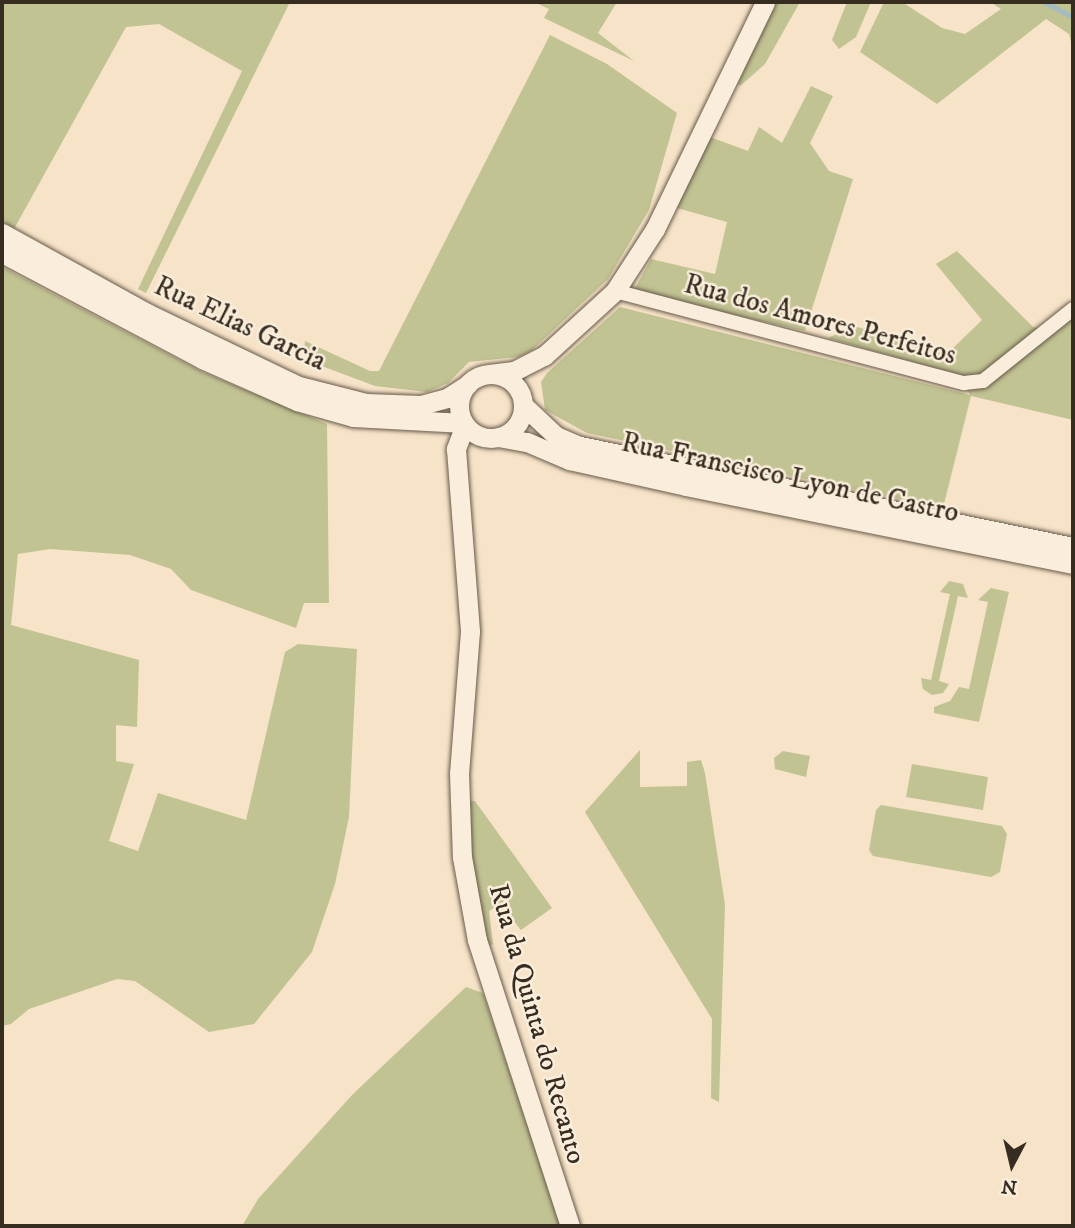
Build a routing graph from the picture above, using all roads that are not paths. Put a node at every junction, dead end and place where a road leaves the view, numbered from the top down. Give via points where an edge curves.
1 (765, 2) edge
2 (2, 233) edge
3 (2, 253) edge
4 (615, 291) junction
5 (1073, 309) edge
6 (544, 356) junction
7 (489, 374) junction
8 (467, 385) junction
9 (523, 403) junction
10 (421, 421) junction
11 (477, 430) junction
12 (456, 453) junction
13 (1073, 547) edge
14 (1073, 564) edge
15 (570, 1226) edge

1 - 4 street via 655,229
2 - 8 street, Rua Elias Garcia via 147,313 299,386 366,403 421,405 447,398
3 - 10 street, Rua Elias Garcia via 274,392 353,417
4 - 5 street, Rua dos Amores Perfeitos via 964,383 982,381
4 - 6 street
6 - 7 street via 514,371
6 - 9 street via 527,379
7 - 8 street
7 - 9 street via 513,383
8 - 11 street via 459,406
9 - 11 street via 519,423
9 - 13 street, Rua Franscisco Lyon de Castro via 556,436 580,446
10 - 11 street, Rua Elias Garcia
10 - 12 street via 441,427
11 - 12 street
11 - 14 street, Rua Franscisco Lyon de Castro via 527,442 569,460
12 - 15 street, Rua da Quinta do Recanto via 470,631 459,774 464,871 477,940

